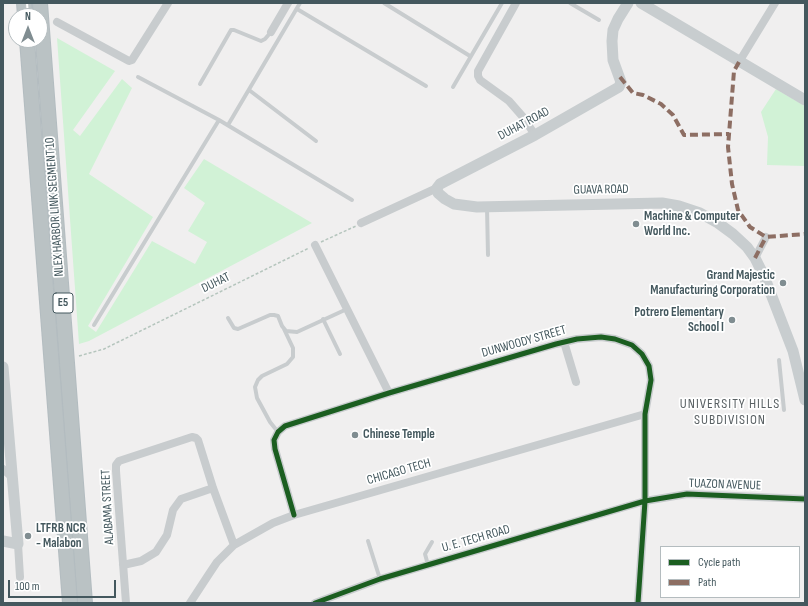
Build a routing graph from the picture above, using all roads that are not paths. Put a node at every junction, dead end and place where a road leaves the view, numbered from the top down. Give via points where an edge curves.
1 (40, 3) edge
2 (168, 3) edge
3 (288, 3) edge
4 (300, 3) edge
5 (384, 3) edge
6 (502, 3) edge
7 (516, 3) edge
8 (570, 3) edge
9 (628, 3) edge
10 (641, 3) edge
11 (775, 3) edge
12 (297, 9) junction
13 (599, 20) dead end
14 (57, 22) dead end
15 (270, 32) joint
16 (28, 48) edge
17 (470, 56) junction
18 (739, 62) junction
19 (138, 77) dead end
20 (200, 84) dead end
21 (426, 86) dead end
22 (453, 87) dead end
23 (249, 90) junction
24 (805, 100) edge
25 (219, 120) junction
26 (228, 125) junction
27 (535, 135) junction
28 (316, 141) dead end
29 (437, 188) junction
30 (352, 200) dead end
31 (487, 207) junction
32 (361, 223) road end
33 (766, 237) dead end
34 (315, 245) road end
35 (488, 255) dead end
36 (755, 258) junction
37 (347, 309) junction
38 (228, 318) dead end
39 (323, 320) junction
40 (94, 325) dead end
41 (284, 328) junction
42 (564, 342) junction
43 (340, 354) dead end
44 (779, 360) dead end
45 (3, 367) edge
46 (576, 382) dead end
47 (389, 394) junction
48 (805, 400) edge
49 (784, 410) dead end
50 (645, 414) junction
51 (278, 432) junction
52 (3, 469) edge
53 (13, 478) junction
54 (213, 488) junction
55 (805, 499) edge
56 (645, 501) junction
57 (294, 515) junction
58 (3, 541) edge
59 (368, 541) dead end
60 (432, 542) dead end
61 (18, 544) junction
62 (234, 545) junction
63 (123, 564) junction
64 (428, 565) junction
65 (20, 577) dead end
66 (380, 579) junction
67 (70, 603) edge
68 (85, 603) edge
69 (126, 603) edge
70 (190, 603) edge
71 (315, 603) edge
72 (638, 603) edge

1 - 68 highway, NLEX HARBOR LINK SEGMENT 10 / E5
2 - 14 street via 129,61
3 - 15 street
4 - 12 lane
5 - 17 lane
6 - 17 lane
7 - 27 street via 478,71 478,76 509,101
8 - 13 lane
9 - 27 street, DUHAT ROAD via 613,30 613,60 621,82 619,87
10 - 18 street
11 - 18 street
12 - 21 lane
12 - 23 lane
15 - 20 lane via 262,41 230,30
16 - 67 highway, NLEX HARBOR LINK SEGMENT 10 / E5, bridge
17 - 22 lane
18 - 24 street
19 - 25 lane
23 - 26 lane
23 - 28 lane
25 - 26 lane
25 - 40 lane
26 - 30 lane
27 - 29 street, DUHAT ROAD via 440,184
29 - 31 street, GUAVA ROAD via 438,193 454,204
29 - 32 street, DUHAT ROAD
31 - 35 lane
31 - 36 street, GUAVA ROAD via 662,203 679,206 718,223 747,247
33 - 36 street
34 - 37 street
36 - 48 street, GUAVA ROAD via 774,298 793,351
37 - 39 lane
37 - 47 street
38 - 41 lane via 234,328 238,329 274,315 278,316
39 - 41 lane via 297,332 286,331
39 - 43 lane
41 - 51 lane via 293,348 293,357 287,364 262,376 255,387 257,398
42 - 46 street
42 - 47 street, DUNWOODY STREET
42 - 50 street, DUNWOODY STREET via 601,337 616,339 642,354 649,366 651,380
44 - 49 lane
45 - 53 street
47 - 51 street, DUNWOODY STREET via 285,426
50 - 56 street, DUNWOODY STREET
50 - 57 street, CHICAGO TECH
51 - 57 street via 274,440 275,449
52 - 53 street
53 - 61 street
54 - 62 street, ALABAMA STREET
54 - 63 street via 181,499 173,510 167,535 156,552 141,561
54 - 63 street, ALABAMA STREET via 196,438 192,437 119,461 116,471
55 - 56 street, TUAZON AVENUE via 687,494
56 - 64 street, U. E. TECH ROAD
56 - 72 street, DUNWOODY STREET
57 - 62 street, CHICAGO TECH via 262,528
58 - 61 street
59 - 66 lane
60 - 64 lane via 425,554
61 - 65 street
62 - 70 street, CHICAGO TECH via 217,562
63 - 69 street, ALABAMA STREET
64 - 66 street, U. E. TECH ROAD
66 - 71 street, U. E. TECH ROAD

